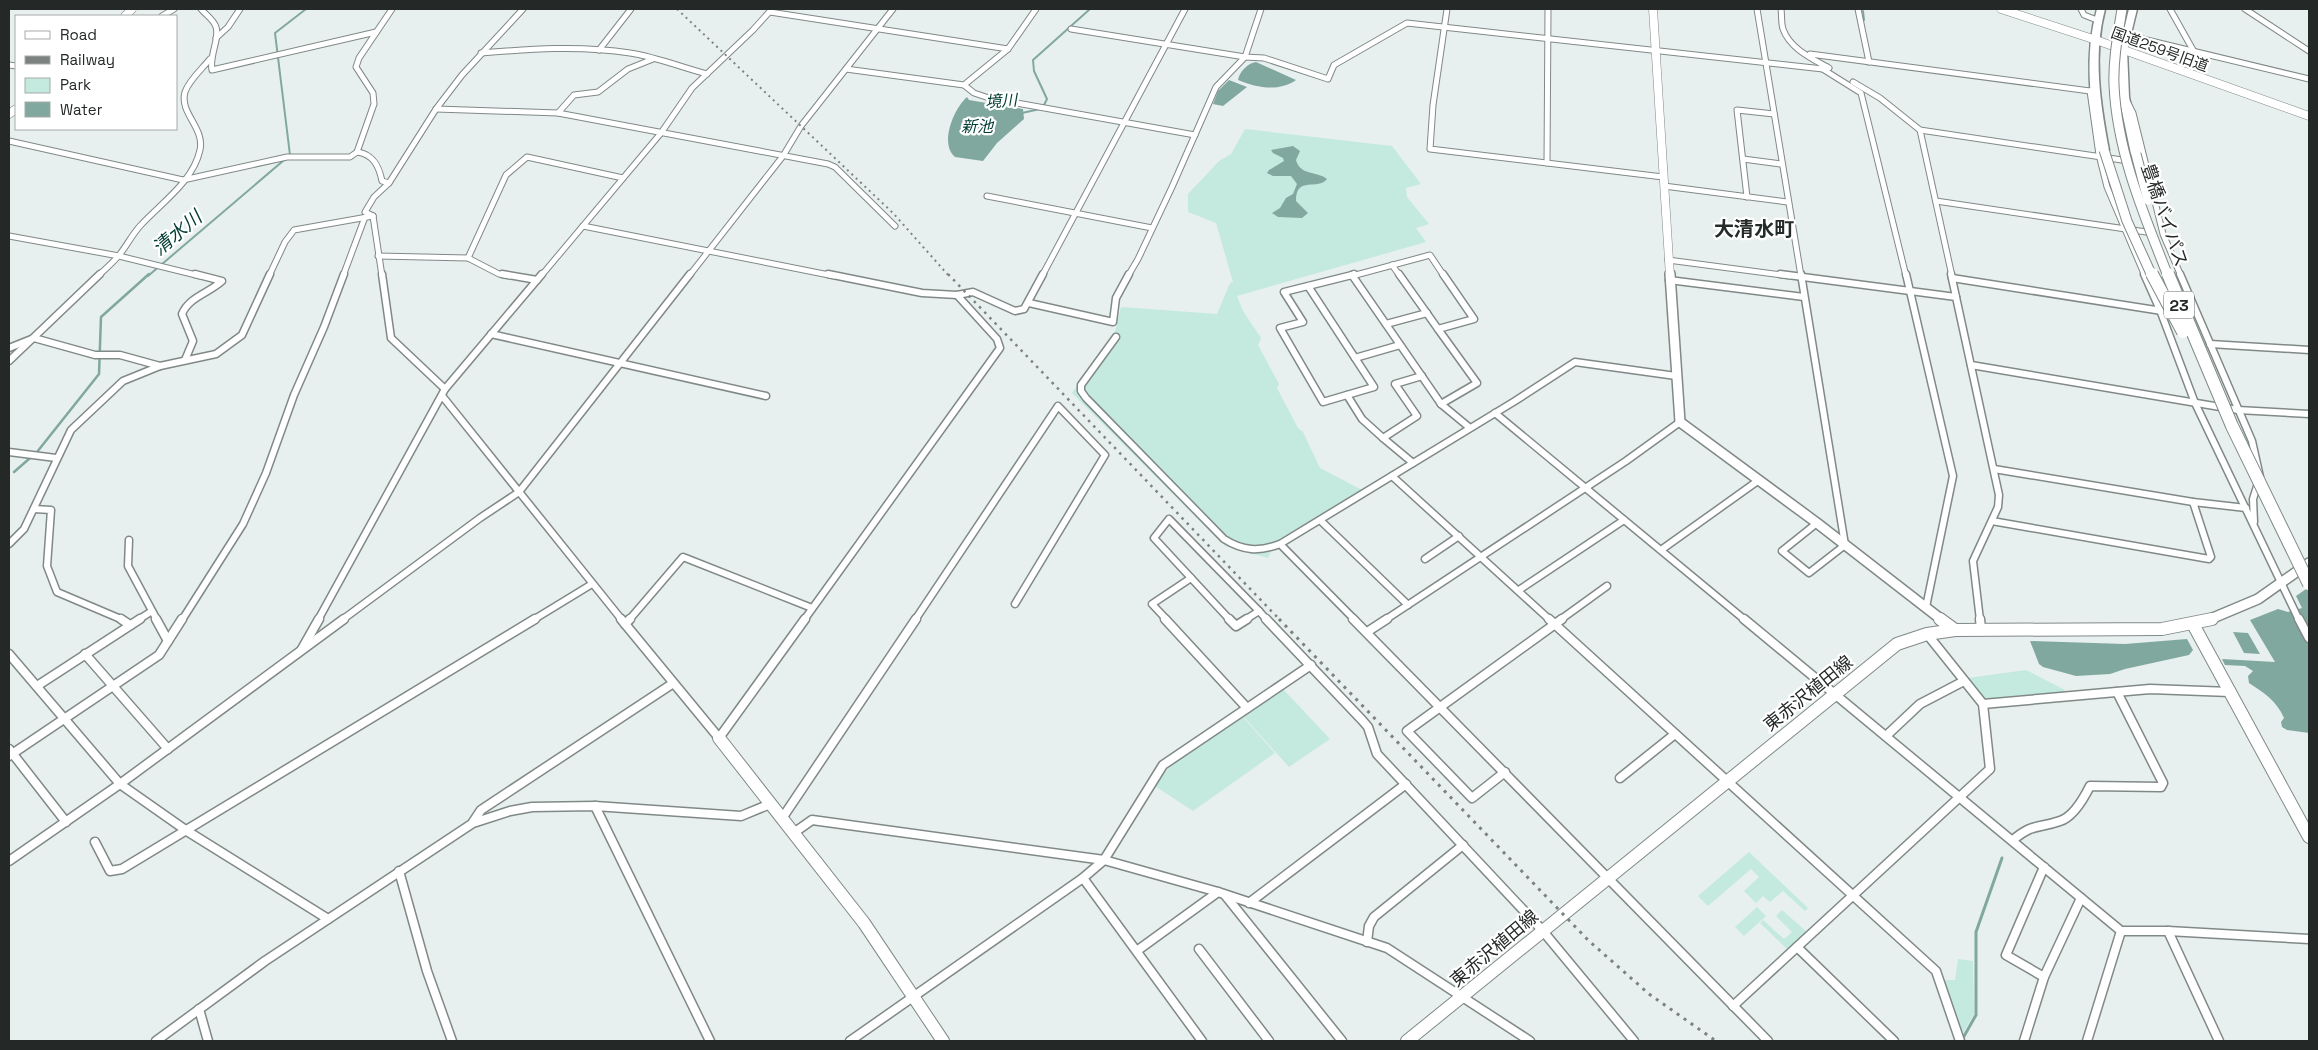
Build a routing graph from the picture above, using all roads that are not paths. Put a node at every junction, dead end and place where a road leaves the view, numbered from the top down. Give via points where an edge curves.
1 (201, 9) edge
2 (240, 9) edge
3 (392, 9) edge
4 (523, 9) edge
5 (631, 9) edge
6 (893, 9) edge
7 (1036, 9) edge
8 (1185, 9) edge
9 (1261, 9) edge
10 (1447, 9) edge
11 (1548, 9) edge
12 (1653, 9) edge
13 (1757, 9) edge
14 (1781, 9) edge
15 (1858, 9) edge
16 (2001, 9) edge
17 (2081, 9) edge
18 (2102, 9) edge
19 (2122, 9) edge
20 (2133, 9) edge
21 (2170, 9) edge
22 (2244, 9) edge
23 (771, 10) edge
24 (2097, 20) junction
25 (1445, 28) junction
26 (877, 29) junction
27 (1071, 29) dead end
28 (376, 32) junction
29 (2126, 35) junction
30 (215, 38) junction
31 (1549, 40) junction
32 (2096, 40) junction
33 (1166, 45) junction
34 (599, 50) junction
35 (1008, 50) junction
36 (2123, 50) junction
37 (2193, 50) junction
38 (1656, 51) junction
39 (2309, 51) edge
40 (480, 53) junction
41 (1807, 54) junction
42 (1245, 57) junction
43 (210, 59) junction
44 (653, 59) junction
45 (1766, 62) junction
46 (1869, 62) junction
47 (1824, 68) junction
48 (846, 69) junction
49 (707, 74) junction
50 (2309, 79) edge
51 (964, 84) junction
52 (2092, 90) junction
53 (2124, 97) junction
54 (178, 101) edge
55 (185, 103) junction
56 (436, 109) junction
57 (558, 113) junction
58 (1774, 114) junction
59 (2308, 117) edge
60 (1124, 123) junction
61 (1920, 130) junction
62 (661, 133) junction
63 (1195, 135) junction
64 (9, 141) edge
65 (357, 152) junction
66 (2101, 152) junction
67 (783, 156) junction
68 (1743, 159) junction
69 (1547, 163) junction
70 (1781, 164) junction
71 (2145, 164) junction
72 (623, 178) junction
73 (183, 180) junction
74 (1663, 182) junction
75 (389, 184) junction
76 (987, 196) dead end
77 (1747, 197) junction
78 (1936, 201) junction
79 (1787, 202) junction
80 (1077, 213) junction
81 (369, 217) junction
82 (583, 226) junction
83 (895, 226) dead end
84 (1152, 228) junction
85 (2123, 228) junction
86 (2163, 234) junction
87 (9, 236) edge
88 (2155, 243) junction
89 (709, 252) junction
90 (119, 256) junction
91 (378, 256) junction
92 (468, 258) junction
93 (1668, 260) junction
94 (1392, 265) junction
95 (1352, 275) junction
96 (1801, 278) junction
97 (1952, 278) junction
98 (537, 280) junction
99 (1669, 280) junction
100 (1308, 286) junction
101 (1910, 291) junction
102 (957, 294) junction
103 (1804, 297) junction
104 (1956, 297) junction
105 (1029, 303) junction
106 (2160, 310) junction
107 (1427, 313) junction
108 (2198, 317) junction
109 (1386, 324) junction
110 (1438, 328) junction
111 (492, 334) junction
112 (1116, 337) dead end
113 (34, 338) junction
114 (2210, 344) junction
115 (1400, 345) junction
116 (9, 348) edge
117 (2309, 350) edge
118 (1355, 358) junction
119 (185, 360) junction
120 (9, 361) edge
121 (622, 363) junction
122 (1971, 365) junction
123 (160, 366) junction
124 (1422, 376) junction
125 (1676, 376) junction
126 (2213, 384) junction
127 (444, 393) junction
128 (1347, 395) junction
129 (766, 396) dead end
130 (2196, 403) junction
131 (1441, 404) junction
132 (2238, 410) junction
133 (1495, 413) junction
134 (2309, 414) edge
135 (1680, 422) junction
136 (1470, 428) junction
137 (1384, 438) junction
138 (9, 452) edge
139 (56, 458) junction
140 (1414, 463) junction
141 (1994, 469) junction
142 (1392, 476) junction
143 (1759, 480) junction
144 (1586, 488) junction
145 (519, 492) junction
146 (2193, 502) junction
147 (2246, 508) junction
148 (34, 509) junction
149 (1320, 520) junction
150 (1624, 520) junction
151 (1992, 521) junction
152 (1816, 523) junction
153 (2258, 534) junction
154 (1459, 536) junction
155 (129, 540) dead end
156 (9, 544) edge
157 (1280, 544) junction
158 (1845, 545) junction
159 (1661, 550) junction
160 (1482, 556) junction
161 (1425, 558) dead end
162 (2309, 563) edge
163 (1191, 578) junction
164 (592, 584) junction
165 (2309, 584) edge
166 (1607, 586) dead end
167 (2281, 586) junction
168 (1519, 590) junction
169 (1015, 604) dead end
170 (1408, 605) junction
171 (1926, 607) junction
172 (812, 608) junction
173 (152, 611) junction
174 (1259, 611) junction
175 (625, 624) junction
176 (1555, 624) junction
177 (130, 625) junction
178 (2194, 626) junction
179 (1981, 629) junction
180 (1955, 630) junction
181 (1367, 632) junction
182 (1927, 634) junction
183 (2309, 638) edge
184 (168, 641) junction
185 (300, 652) junction
186 (85, 654) junction
187 (10, 658) edge
188 (1311, 665) junction
189 (1964, 680) junction
190 (672, 684) junction
191 (37, 686) junction
192 (112, 686) junction
193 (2117, 692) junction
194 (2230, 692) junction
195 (1834, 693) junction
196 (1983, 704) junction
197 (1441, 706) junction
198 (1247, 708) junction
199 (64, 720) junction
200 (1675, 734) junction
201 (1886, 736) junction
202 (718, 738) junction
203 (168, 749) junction
204 (10, 753) edge
205 (1505, 772) junction
206 (1620, 778) dead end
207 (1728, 782) junction
208 (120, 784) junction
209 (1406, 784) junction
210 (1960, 797) junction
211 (770, 804) junction
212 (595, 806) junction
213 (783, 817) junction
214 (66, 822) junction
215 (473, 823) junction
216 (187, 831) junction
217 (794, 832) junction
218 (2309, 837) edge
219 (2013, 840) junction
220 (95, 842) dead end
221 (1463, 845) junction
222 (9, 859) edge
223 (1104, 860) junction
224 (2044, 867) junction
225 (399, 871) junction
226 (1083, 878) junction
227 (1608, 878) junction
228 (1221, 893) junction
229 (1853, 896) junction
230 (2081, 898) junction
231 (1249, 903) junction
232 (328, 920) junction
233 (1542, 930) junction
234 (2121, 931) junction
235 (2168, 931) junction
236 (2309, 939) edge
237 (1367, 942) junction
238 (1797, 947) junction
239 (1198, 949) dead end
240 (1138, 950) junction
241 (2044, 977) junction
242 (914, 994) junction
243 (1462, 997) junction
244 (1733, 1006) junction
245 (199, 1009) junction
246 (1524, 1040) edge
247 (156, 1041) edge
248 (208, 1041) edge
249 (452, 1041) edge
250 (710, 1041) edge
251 (850, 1041) edge
252 (943, 1041) edge
253 (1202, 1041) edge
254 (1269, 1041) edge
255 (1342, 1041) edge
256 (1410, 1041) edge
257 (1634, 1041) edge
258 (1768, 1041) edge
259 (1894, 1041) edge
260 (1960, 1041) edge
261 (2024, 1041) edge
262 (2087, 1041) edge
263 (2219, 1041) edge

1 - 30 street via 216,28
2 - 30 street via 228,27
3 - 28 street
4 - 40 street
5 - 34 street
6 - 26 street
7 - 35 street
8 - 33 street
9 - 42 street
10 - 25 street
11 - 31 street
12 - 38 street
13 - 45 street
14 - 41 street via 1785,33
15 - 46 street
16 - 32 street, 国道259号旧道
17 - 24 street via 2084,16
18 - 24 highway, 23
19 - 88 highway, 豊橋バイパス / 23, bridge via 2116,39 2114,84 2130,170
20 - 29 highway, 23
21 - 37 street
22 - 39 street
23 - 26 street
23 - 49 street via 746,39
24 - 32 highway, 23
25 - 31 street
25 - 42 street via 1405,24 1334,65 1328,79 1264,58
25 - 69 street via 1430,149
26 - 35 street
26 - 48 street
27 - 33 street
28 - 43 street via 216,70 211,68
28 - 65 street via 356,68 373,93 374,104
29 - 36 highway, 23
29 - 37 street
30 - 43 street
31 - 38 street
31 - 69 street
32 - 36 street, 国道259号旧道
32 - 52 highway, 23
33 - 42 street
33 - 60 street
34 - 40 street via 535,49
34 - 44 street
35 - 51 street
36 - 53 highway, 23
36 - 59 street, 国道259号旧道
37 - 50 street
38 - 45 street
38 - 74 street
40 - 56 street
41 - 46 street
41 - 47 street
42 - 63 street via 1216,87
43 - 55 street via 185,93
44 - 49 street
44 - 57 street via 628,69 598,92 574,95
45 - 47 street
45 - 58 street
46 - 52 street
47 - 61 street via 1880,98
47 - 101 street via 1861,93
48 - 51 street
48 - 67 street via 801,126
49 - 62 street via 692,89
51 - 60 street via 974,93 989,98
52 - 66 highway, 23
53 - 71 street via 2133,113
53 - 88 highway, 23, bridge via 2157,231
54 - 55 street
55 - 73 street via 202,140 197,160
56 - 57 street
56 - 75 street
57 - 62 street
58 - 68 street via 1737,110
58 - 70 street
60 - 63 street
60 - 80 street
61 - 66 street
61 - 78 street
62 - 67 street
62 - 72 street
63 - 84 street
64 - 73 street
65 - 73 street via 350,157 290,157
65 - 75 street via 364,152 374,159 382,180
66 - 71 street
66 - 85 street via 2107,187
66 - 126 highway, 23, bridge via 2149,270
67 - 83 street via 836,167
67 - 89 street
68 - 70 street
68 - 77 street
69 - 74 street
70 - 79 street
71 - 86 street
72 - 82 street
72 - 92 street via 527,157 506,176
73 - 90 street via 131,236
74 - 77 street
74 - 93 street
75 - 81 street via 374,197 366,212
76 - 80 street
77 - 79 street
78 - 85 street
78 - 97 street
79 - 96 street
80 - 84 street
80 - 105 street
81 - 91 street
81 - 119 street via 294,230 285,242 242,334 216,354
81 - 184 street via 243,524
82 - 89 street
82 - 98 street
84 - 105 street via 1116,298 1113,322
85 - 86 street
85 - 106 street
86 - 108 street
87 - 90 street
88 - 126 highway, 豊橋バイパス / 23, bridge
89 - 102 street via 922,293
89 - 121 street
90 - 113 street
90 - 119 street via 222,281 215,289 188,302 183,308 182,314 194,339 194,346
91 - 92 street
91 - 127 street via 391,338
92 - 98 street via 499,274
93 - 96 street
93 - 99 street
94 - 95 street
94 - 107 street
94 - 110 street via 1430,255 1474,319
95 - 100 street
95 - 109 street
96 - 101 street
96 - 103 street
97 - 104 street
97 - 106 street
98 - 111 street
99 - 103 street
99 - 125 street
100 - 118 street
100 - 128 street via 1284,292 1303,322 1280,328 1323,402
101 - 104 street
101 - 171 street via 1953,476
102 - 105 street via 973,292 1015,311 1024,309
102 - 172 street via 997,338 1000,348
103 - 158 street
104 - 122 street
106 - 108 street
106 - 130 street
107 - 109 street
107 - 110 street
108 - 114 street
109 - 115 street
110 - 131 street via 1477,383
111 - 121 street
111 - 127 street
112 - 157 street via 1081,385 1086,398 1224,539 1258,552
113 - 116 street
113 - 120 street
113 - 123 street via 96,355 120,355
114 - 117 street
114 - 132 street
115 - 118 street
115 - 124 street
118 - 128 street via 1374,387
119 - 123 street
121 - 129 street
121 - 145 street
122 - 130 street
122 - 141 street
123 - 139 street via 123,381 106,396 71,430
124 - 131 street
124 - 137 street via 1395,384 1417,416
125 - 133 street via 1576,362
125 - 135 street
126 - 165 highway, 豊橋バイパス / 23, bridge
127 - 145 street
127 - 185 street
128 - 137 street via 1362,419
130 - 132 street
130 - 147 street
131 - 136 street
132 - 134 street
132 - 153 street via 2252,441 2260,477 2253,499
133 - 136 street
133 - 144 street
135 - 143 street
135 - 144 street
136 - 140 street
137 - 140 street
138 - 139 street
139 - 148 street
140 - 142 street
141 - 146 street
141 - 151 street via 1999,502
142 - 149 street
142 - 154 street
143 - 152 street
143 - 159 street
144 - 150 street
144 - 160 street
145 - 164 street
145 - 185 street
146 - 147 street
146 - 151 street via 2209,559
147 - 153 street
148 - 156 street via 24,529
148 - 177 street via 51,510 47,566 57,592
149 - 157 street
149 - 170 street
150 - 159 street
150 - 168 street
151 - 179 street via 1973,561
152 - 158 street
152 - 158 street via 1782,552 1809,573
153 - 167 street
154 - 160 street
154 - 161 street
155 - 173 street via 128,566
157 - 181 street
158 - 171 street
159 - 195 street
160 - 168 street
160 - 170 street
162 - 167 street, 東赤沢植田線
163 - 174 street via 1236,626
163 - 174 street via 1154,538 1169,519
163 - 198 street via 1152,604
164 - 175 street
164 - 216 street
166 - 176 street
167 - 178 street, 東赤沢植田線 via 2230,614
167 - 183 street
168 - 176 street
169 - 213 street via 1105,456 1058,406
170 - 181 street
171 - 180 street
172 - 175 street via 683,557
172 - 202 street
173 - 177 street
173 - 184 street
174 - 188 street
175 - 190 street
176 - 197 street
176 - 200 street
177 - 186 street
178 - 179 street, 東赤沢植田線 via 2162,629
178 - 194 street
179 - 180 street, 東赤沢植田線
180 - 182 street, 東赤沢植田線
181 - 197 street
182 - 189 street
182 - 195 street, 東赤沢植田線 via 1889,649
184 - 192 street via 159,655
185 - 203 street
186 - 191 street
186 - 192 street
187 - 191 street
188 - 198 street
188 - 209 street via 1368,727 1377,754
189 - 196 street
189 - 201 street via 1915,707
190 - 202 street
190 - 215 street via 481,810
191 - 199 street
192 - 199 street
192 - 203 street
193 - 194 street via 2150,689
193 - 196 street
193 - 219 street via 2163,783 2161,787 2090,786 2067,818 2027,828
194 - 218 street
195 - 201 street
195 - 207 street, 東赤沢植田線
196 - 210 street via 1990,770
197 - 205 street
197 - 205 street via 1407,731 1472,798
198 - 223 street via 1163,765
199 - 204 street
199 - 208 street
200 - 206 street
200 - 207 street
201 - 210 street
202 - 211 street
203 - 208 street
204 - 214 street
205 - 227 street
207 - 227 street, 東赤沢植田線
207 - 229 street
208 - 214 street
208 - 216 street
209 - 221 street
209 - 231 street
210 - 219 street
210 - 229 street
211 - 212 street via 741,816
211 - 213 street
212 - 215 street via 532,806
212 - 250 street
213 - 217 street
214 - 222 street
215 - 225 street
216 - 220 street via 115,871 107,867
216 - 232 street
217 - 223 street via 812,820
217 - 242 street via 865,923
219 - 224 street
221 - 233 street
221 - 237 street via 1374,917
223 - 226 street
223 - 228 street
224 - 230 street
224 - 241 street via 2006,954
225 - 232 street
225 - 249 street via 427,971
226 - 240 street
226 - 242 street
227 - 233 street, 東赤沢植田線
227 - 244 street
228 - 231 street
228 - 240 street
228 - 255 street
229 - 238 street
229 - 260 street via 1936,971
230 - 234 street
230 - 241 street
231 - 237 street
232 - 245 street
233 - 243 street, 東赤沢植田線
233 - 257 street
234 - 235 street
234 - 262 street
235 - 236 street
235 - 263 street
237 - 243 street via 1387,948
238 - 244 street
238 - 259 street
239 - 254 street
240 - 253 street
241 - 261 street
242 - 251 street
242 - 252 street
243 - 246 street
243 - 256 street, 東赤沢植田線
244 - 258 street
245 - 247 street
245 - 248 street

